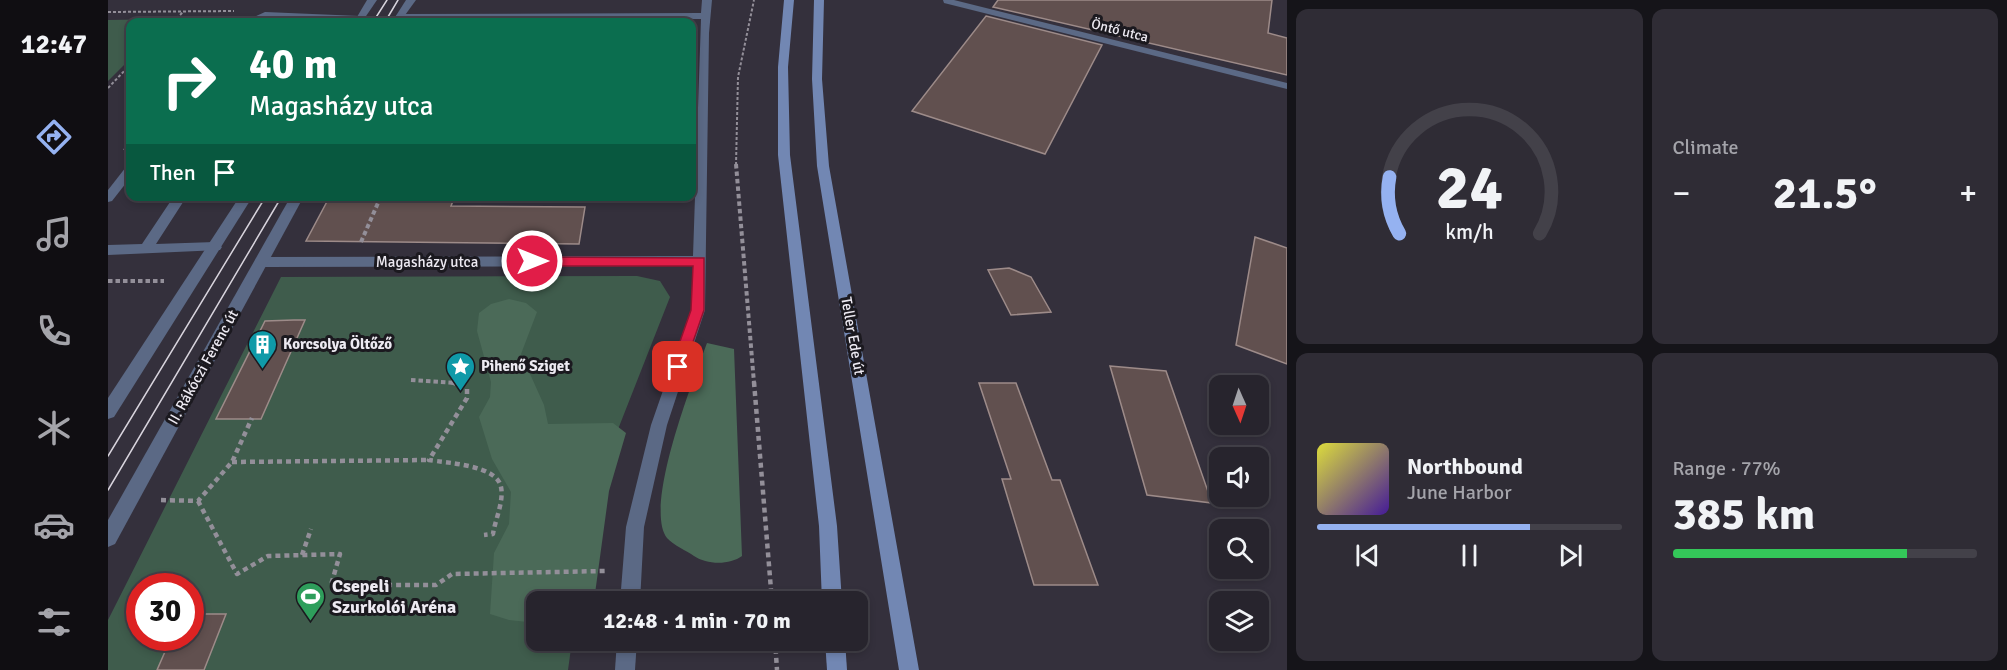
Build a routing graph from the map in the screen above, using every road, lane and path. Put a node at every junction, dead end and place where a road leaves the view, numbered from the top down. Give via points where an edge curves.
1 (372, 0) edge
2 (411, 0) edge
3 (707, 0) edge
4 (754, 0) edge
5 (789, 0) edge
6 (819, 0) edge
7 (947, 1) edge
8 (183, 12) dead end
9 (704, 16) junction
10 (176, 18) edge
11 (258, 18) edge
12 (291, 18) edge
13 (361, 18) edge
14 (398, 18) edge
15 (550, 18) edge
16 (126, 69) edge
17 (1287, 86) edge
18 (108, 88) edge
19 (126, 175) edge
20 (108, 198) edge
21 (178, 201) edge
22 (244, 201) edge
23 (295, 201) edge
24 (379, 201) edge
25 (215, 247) junction
26 (146, 249) junction
27 (108, 250) edge
28 (352, 261) junction
29 (699, 261) junction
30 (262, 262) junction
31 (108, 280) edge
32 (167, 281) dead end
33 (411, 380) dead end
34 (108, 412) edge
35 (252, 418) dead end
36 (429, 460) junction
37 (232, 462) junction
38 (161, 500) dead end
39 (198, 501) junction
40 (311, 529) dead end
41 (484, 535) dead end
42 (108, 538) edge
43 (302, 555) junction
44 (633, 571) junction
45 (631, 591) edge
46 (771, 591) edge
47 (831, 591) edge
48 (626, 651) edge
49 (776, 651) edge
50 (836, 651) edge
51 (625, 670) edge
52 (777, 670) edge
53 (837, 670) edge
54 (909, 670) edge

1 - 13 street
2 - 14 street
3 - 9 street
4 - 46 path via 738,77 735,147
5 - 47 main road via 783,67 784,154 828,526
6 - 54 main road, Teller Ede út via 817,79 823,166
7 - 17 street, Öntő utca
8 - 10 path
9 - 15 street
9 - 29 street
11 - 12 street
16 - 18 path
19 - 20 street
21 - 26 street
22 - 25 street
23 - 30 street, II. Rákóczi Ferenc út
24 - 28 path
25 - 26 street
25 - 34 street
26 - 27 street
28 - 29 street, Magasházy utca
28 - 30 street, Magasházy utca
29 - 44 street via 698,310 659,425 635,527
30 - 42 street, II. Rákóczi Ferenc út
31 - 32 path
33 - 36 path via 462,384 468,392
35 - 37 path
36 - 37 path
36 - 41 path via 480,468 496,476 501,486 493,534
37 - 39 path
38 - 39 path
39 - 43 path via 237,574 268,556
40 - 43 path
43 - 44 path via 340,554 331,585 436,585 452,573
44 - 45 street
48 - 51 street
49 - 52 path
50 - 53 main road

